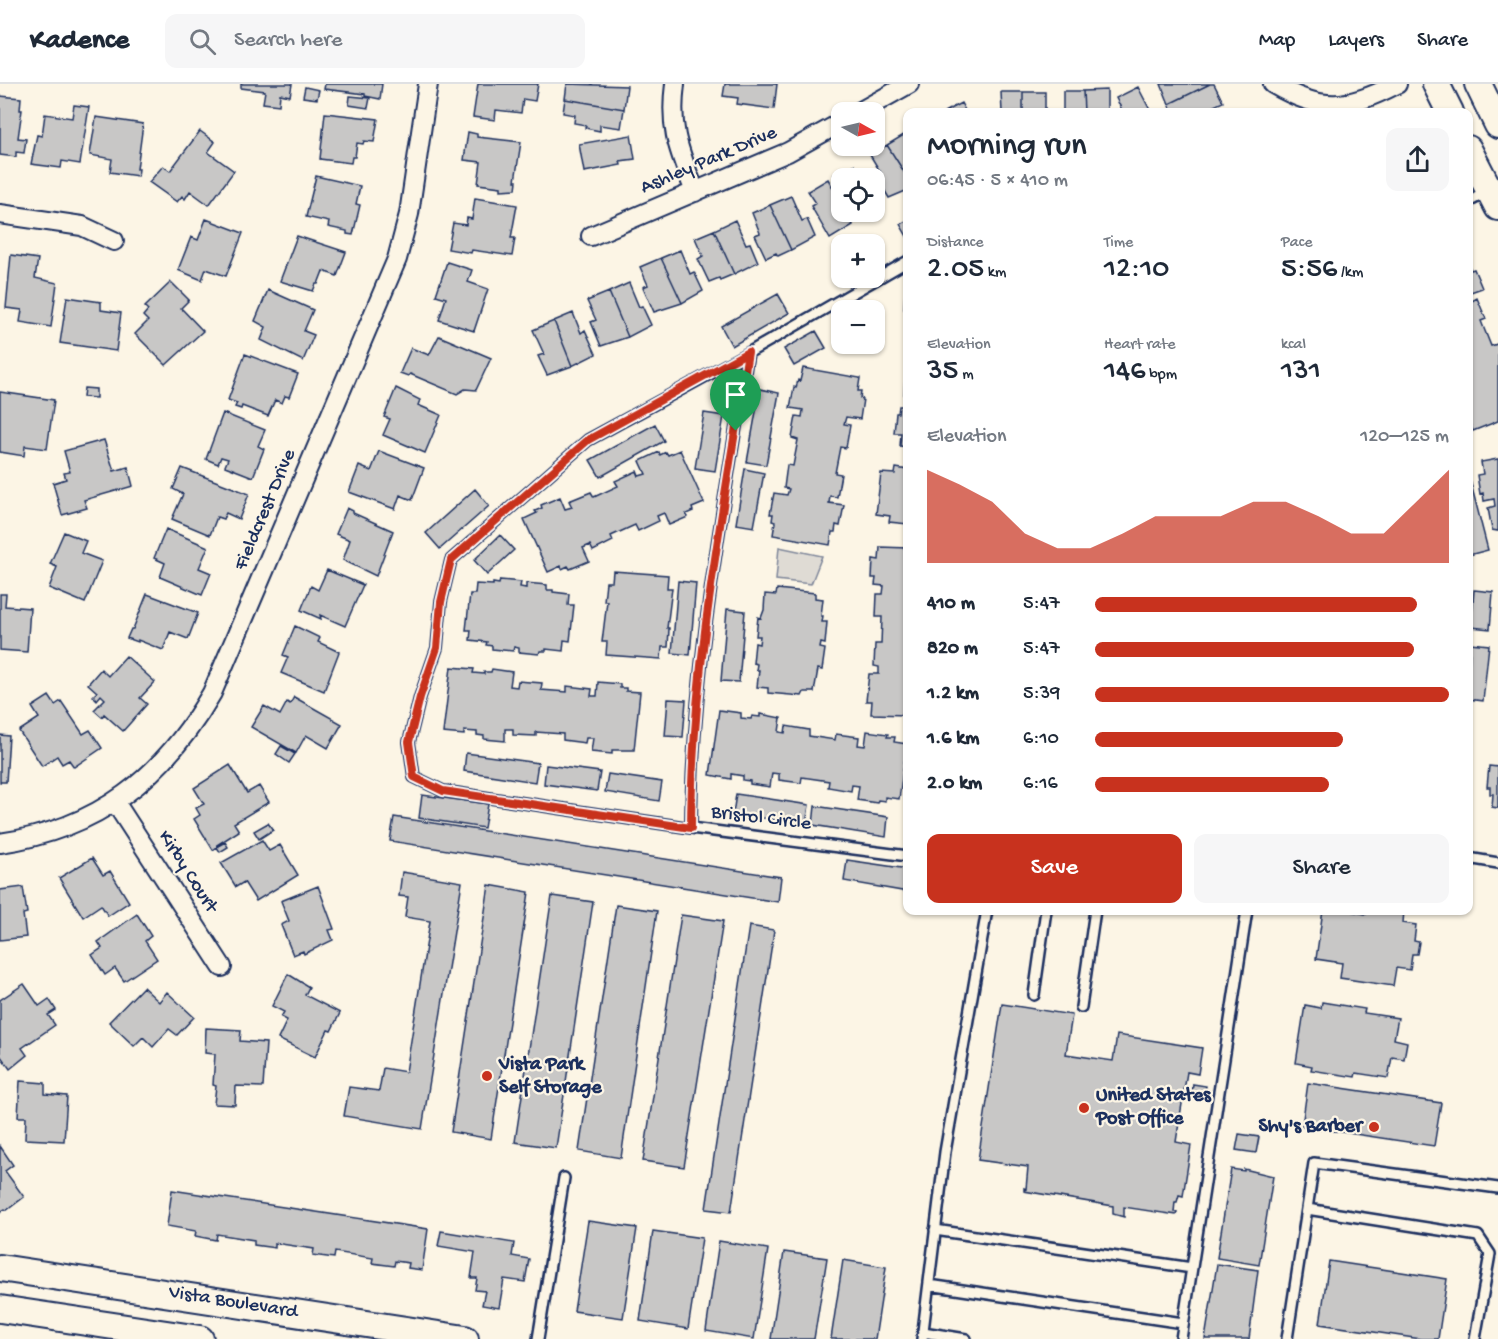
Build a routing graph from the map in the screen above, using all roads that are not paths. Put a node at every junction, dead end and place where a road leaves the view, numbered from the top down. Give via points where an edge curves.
1 (428, 84) edge
2 (675, 84) edge
3 (909, 84) edge
4 (1273, 84) edge
5 (1397, 84) edge
6 (1436, 84) edge
7 (1478, 84) edge
8 (876, 102) edge
9 (1448, 108) edge
10 (1498, 125) edge
11 (831, 128) edge
12 (1473, 164) edge
13 (695, 192) junction
14 (1485, 200) edge
15 (0, 214) edge
16 (591, 236) dead end
17 (114, 241) dead end
18 (903, 264) edge
19 (748, 352) junction
20 (115, 802) junction
21 (691, 828) junction
22 (0, 843) edge
23 (903, 855) edge
24 (1473, 859) edge
25 (1498, 863) edge
26 (986, 915) edge
27 (1045, 915) edge
28 (1094, 915) edge
29 (1246, 915) edge
30 (222, 967) dead end
31 (1034, 995) dead end
32 (1081, 1007) dead end
33 (564, 1178) dead end
34 (1498, 1188) edge
35 (1307, 1209) junction
36 (935, 1230) junction
37 (0, 1268) edge
38 (1192, 1268) junction
39 (929, 1285) junction
40 (0, 1309) edge
41 (1183, 1323) junction
42 (922, 1336) edge
43 (200, 1339) edge
44 (465, 1339) edge
45 (538, 1339) edge
46 (966, 1339) edge
47 (1181, 1339) edge
48 (1287, 1339) edge
49 (1475, 1339) edge

1 - 20 street, Fieldcrest Drive via 409,214 397,259 212,693 172,753
2 - 13 street via 675,138
3 - 8 street
4 - 5 street via 1294,96 1331,105 1370,98
6 - 9 main road
7 - 10 main road
11 - 13 street, Ashley Park Drive via 788,152
12 - 14 main road
13 - 16 street, Ashley Park Drive
15 - 17 street via 82,226
18 - 19 lane, Bristol Circle
19 - 21 lane via 707,610 691,774
19 - 21 lane, Bristol Circle via 588,440 451,560 441,602 437,648 409,742 414,777 443,791
20 - 22 street, Fieldcrest Drive via 67,826
20 - 30 street, Kirby Court
21 - 23 lane, Bristol Circle
24 - 25 lane
26 - 36 lane
27 - 31 lane
28 - 32 lane
29 - 38 lane
33 - 45 lane
34 - 35 lane via 1314,1163
35 - 48 lane
35 - 49 lane via 1478,1236 1490,1254
36 - 38 lane
36 - 39 lane
37 - 44 main road, Vista Boulevard
38 - 41 lane
39 - 41 lane
39 - 42 lane
40 - 43 main road, Vista Boulevard
41 - 47 lane
42 - 46 lane

